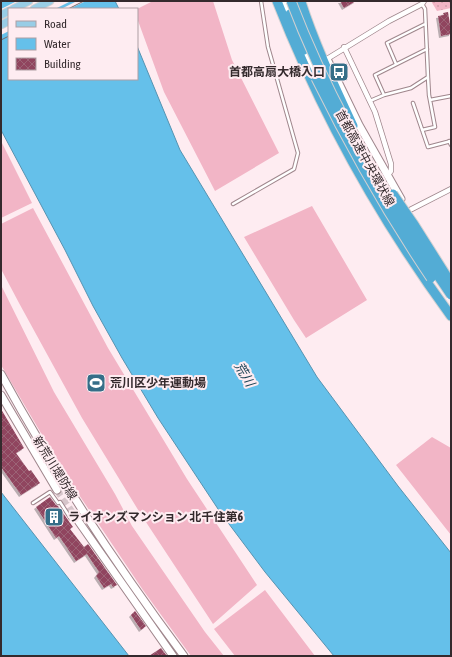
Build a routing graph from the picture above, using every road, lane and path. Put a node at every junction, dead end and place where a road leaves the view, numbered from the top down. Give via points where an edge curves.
1 (29, 1) edge
2 (50, 1) edge
3 (260, 1) edge
4 (276, 1) edge
5 (281, 1) edge
6 (285, 1) edge
7 (291, 1) edge
8 (301, 1) edge
9 (423, 2) edge
10 (15, 8) edge
11 (36, 8) edge
12 (290, 14) junction
13 (425, 24) junction
14 (297, 42) junction
15 (344, 47) junction
16 (427, 49) junction
17 (327, 59) junction
18 (396, 64) junction
19 (314, 74) junction
20 (428, 77) junction
21 (384, 95) junction
22 (451, 96) edge
23 (430, 100) junction
24 (370, 101) junction
25 (413, 103) dead end
26 (422, 130) junction
27 (450, 141) edge
28 (451, 145) edge
29 (388, 176) junction
30 (451, 189) edge
31 (233, 204) dead end
32 (409, 211) junction
33 (396, 218) junction
34 (451, 278) edge
35 (451, 283) edge
36 (451, 296) edge
37 (451, 302) edge
38 (451, 308) edge
39 (451, 316) edge
40 (1, 374) edge
41 (1, 394) edge
42 (57, 490) tunnel mouth
43 (34, 503) dead end
44 (72, 517) joint
45 (173, 656) edge
46 (184, 656) edge

1 - 10 main road
2 - 11 main road
3 - 31 lane via 268,47 298,153 294,168
4 - 39 highway, 首都高速中央環状線 via 311,80 351,160 395,234
5 - 14 main road
6 - 12 main road
7 - 36 highway, 首都高速中央環状線, bridge via 322,75 348,128 406,227
8 - 17 main road
8 - 35 highway, bridge via 320,55 354,126 397,201
9 - 13 lane
9 - 15 street
12 - 19 highway
12 - 33 main road via 345,130
13 - 16 lane
13 - 18 lane via 387,43
14 - 19 highway
14 - 33 main road via 369,184 385,209
15 - 17 street
15 - 24 street
16 - 18 lane
16 - 20 lane
17 - 29 main road via 359,125
18 - 21 lane via 375,75
19 - 38 highway, bridge via 375,189
20 - 21 lane via 411,88
20 - 23 lane
21 - 24 lane
22 - 23 lane
23 - 26 lane via 435,127
24 - 29 street via 391,164
25 - 26 lane
26 - 27 lane via 428,147
27 - 28 lane
29 - 32 main road
30 - 32 street
32 - 33 street
32 - 34 main road
33 - 37 main road
40 - 46 main road, 新荒川堤防線 via 77,503
41 - 42 main road, 新荒川堤防線
43 - 44 lane via 50,492
44 - 45 main road, 新荒川堤防線

